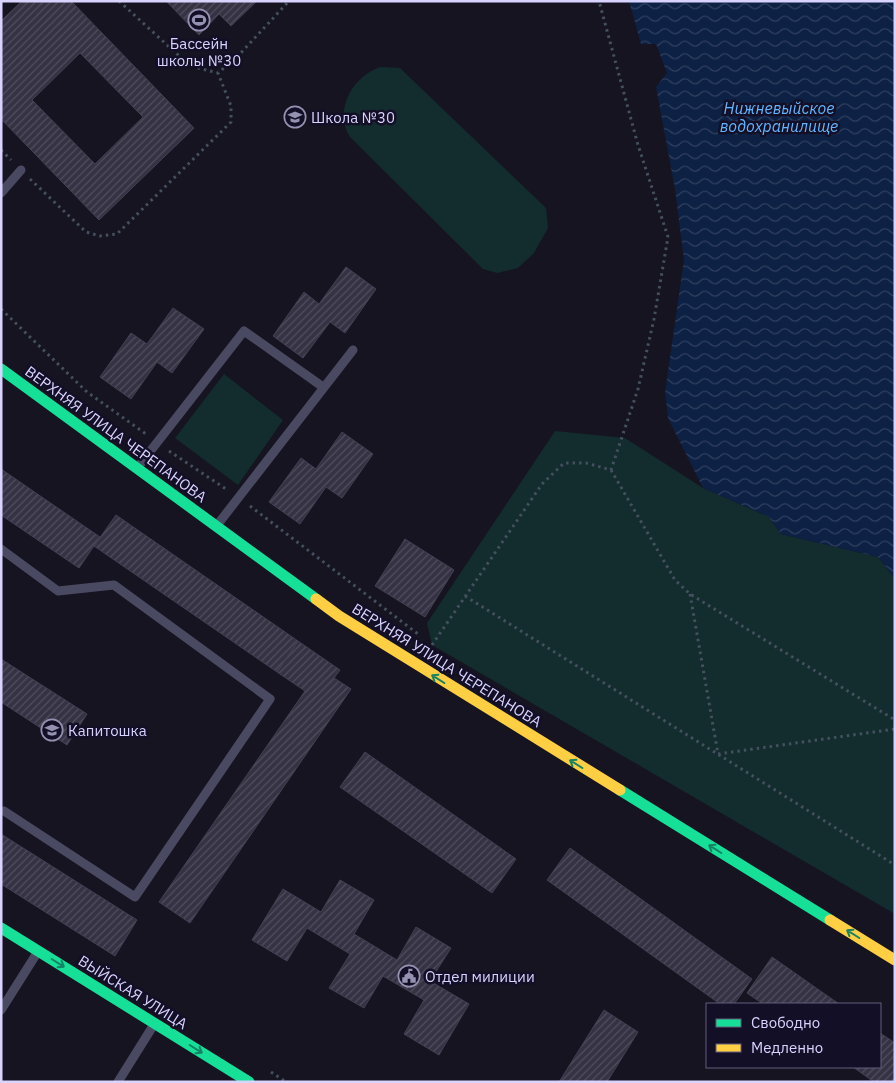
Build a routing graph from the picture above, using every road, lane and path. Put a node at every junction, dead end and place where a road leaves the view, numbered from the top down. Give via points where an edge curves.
1 (119, 1) edge
2 (290, 1) edge
3 (599, 1) edge
4 (218, 72) junction
5 (22, 170) joint
6 (1, 193) edge
7 (1, 309) edge
8 (353, 350) dead end
9 (1, 369) edge
10 (323, 387) junction
11 (159, 444) junction
12 (138, 468) junction
13 (611, 470) junction
14 (239, 498) junction
15 (216, 526) junction
16 (1, 549) edge
17 (690, 594) junction
18 (465, 596) junction
19 (432, 645) junction
20 (440, 650) dead end
21 (895, 720) edge
22 (895, 729) edge
23 (718, 754) junction
24 (4, 810) dead end
25 (895, 865) edge
26 (1, 928) edge
27 (38, 952) junction
28 (895, 960) edge
29 (1, 1010) edge
30 (154, 1023) junction
31 (118, 1082) edge
32 (249, 1082) edge

1 - 4 path via 190,66
2 - 4 path via 238,56
3 - 13 path via 638,145 668,237 638,389
4 - 5 path via 231,106 231,122 117,234 100,236 86,232
5 - 6 lane
7 - 11 path via 87,392
8 - 10 lane
9 - 12 main road, ВЕРХНЯЯ УЛИЦА ЧЕРЕПАНОВА
10 - 11 lane via 244,331
10 - 14 lane
11 - 12 lane
11 - 14 path
12 - 15 main road, ВЕРХНЯЯ УЛИЦА ЧЕРЕПАНОВА
13 - 17 path via 675,580
13 - 18 path via 586,463 564,463 542,484
14 - 15 lane
14 - 19 path
28 -> 15 main road, ВЕРХНЯЯ УЛИЦА ЧЕРЕПАНОВА via 387,647
16 - 24 lane via 58,591 114,585 270,698 135,897
17 - 21 path
17 - 23 path
18 - 19 path
18 - 23 path
19 - 20 path
22 - 23 path
23 - 25 path
26 - 27 main road, ВЫЙСКАЯ УЛИЦА
27 - 29 lane
27 -> 30 main road, ВЫЙСКАЯ УЛИЦА
30 - 31 lane
30 -> 32 main road, ВЫЙСКАЯ УЛИЦА

